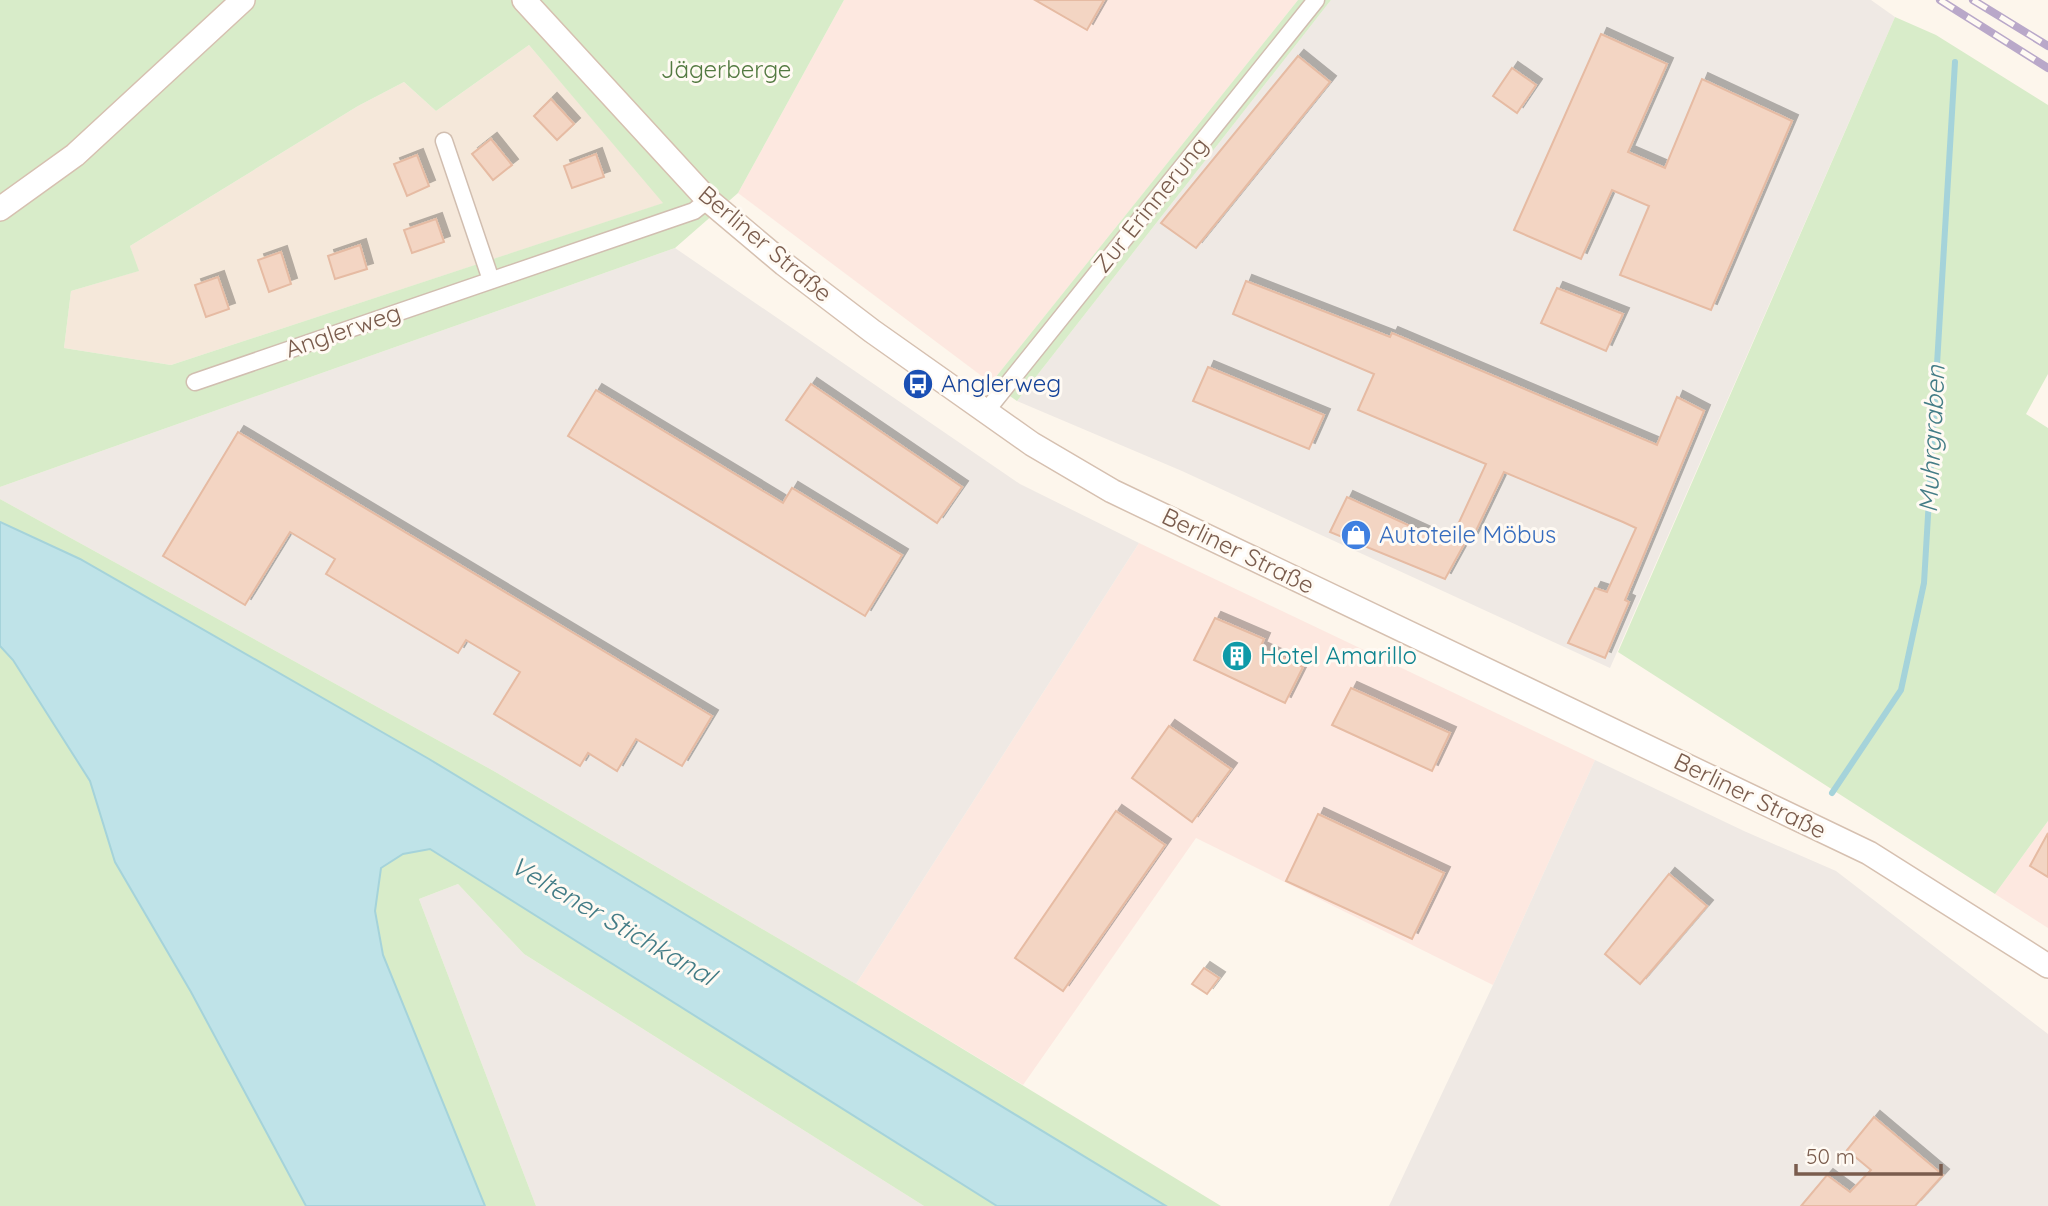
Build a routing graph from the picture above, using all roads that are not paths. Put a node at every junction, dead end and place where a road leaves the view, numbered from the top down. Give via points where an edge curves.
1 (243, 0) edge
2 (524, 0) edge
3 (1316, 0) edge
4 (444, 141) dead end
5 (708, 200) junction
6 (0, 209) edge
7 (491, 280) junction
8 (195, 382) dead end
9 (987, 410) junction
10 (2048, 966) edge

1 - 6 main road via 75,155
2 - 5 main road, Berliner Straße
3 - 9 street, Zur Erinnerung
4 - 7 street
5 - 7 street, Anglerweg via 694,211
5 - 9 main road, Berliner Straße via 873,331
7 - 8 street, Anglerweg
9 - 10 main road, Berliner Straße via 1032,444 1112,491 1869,853

